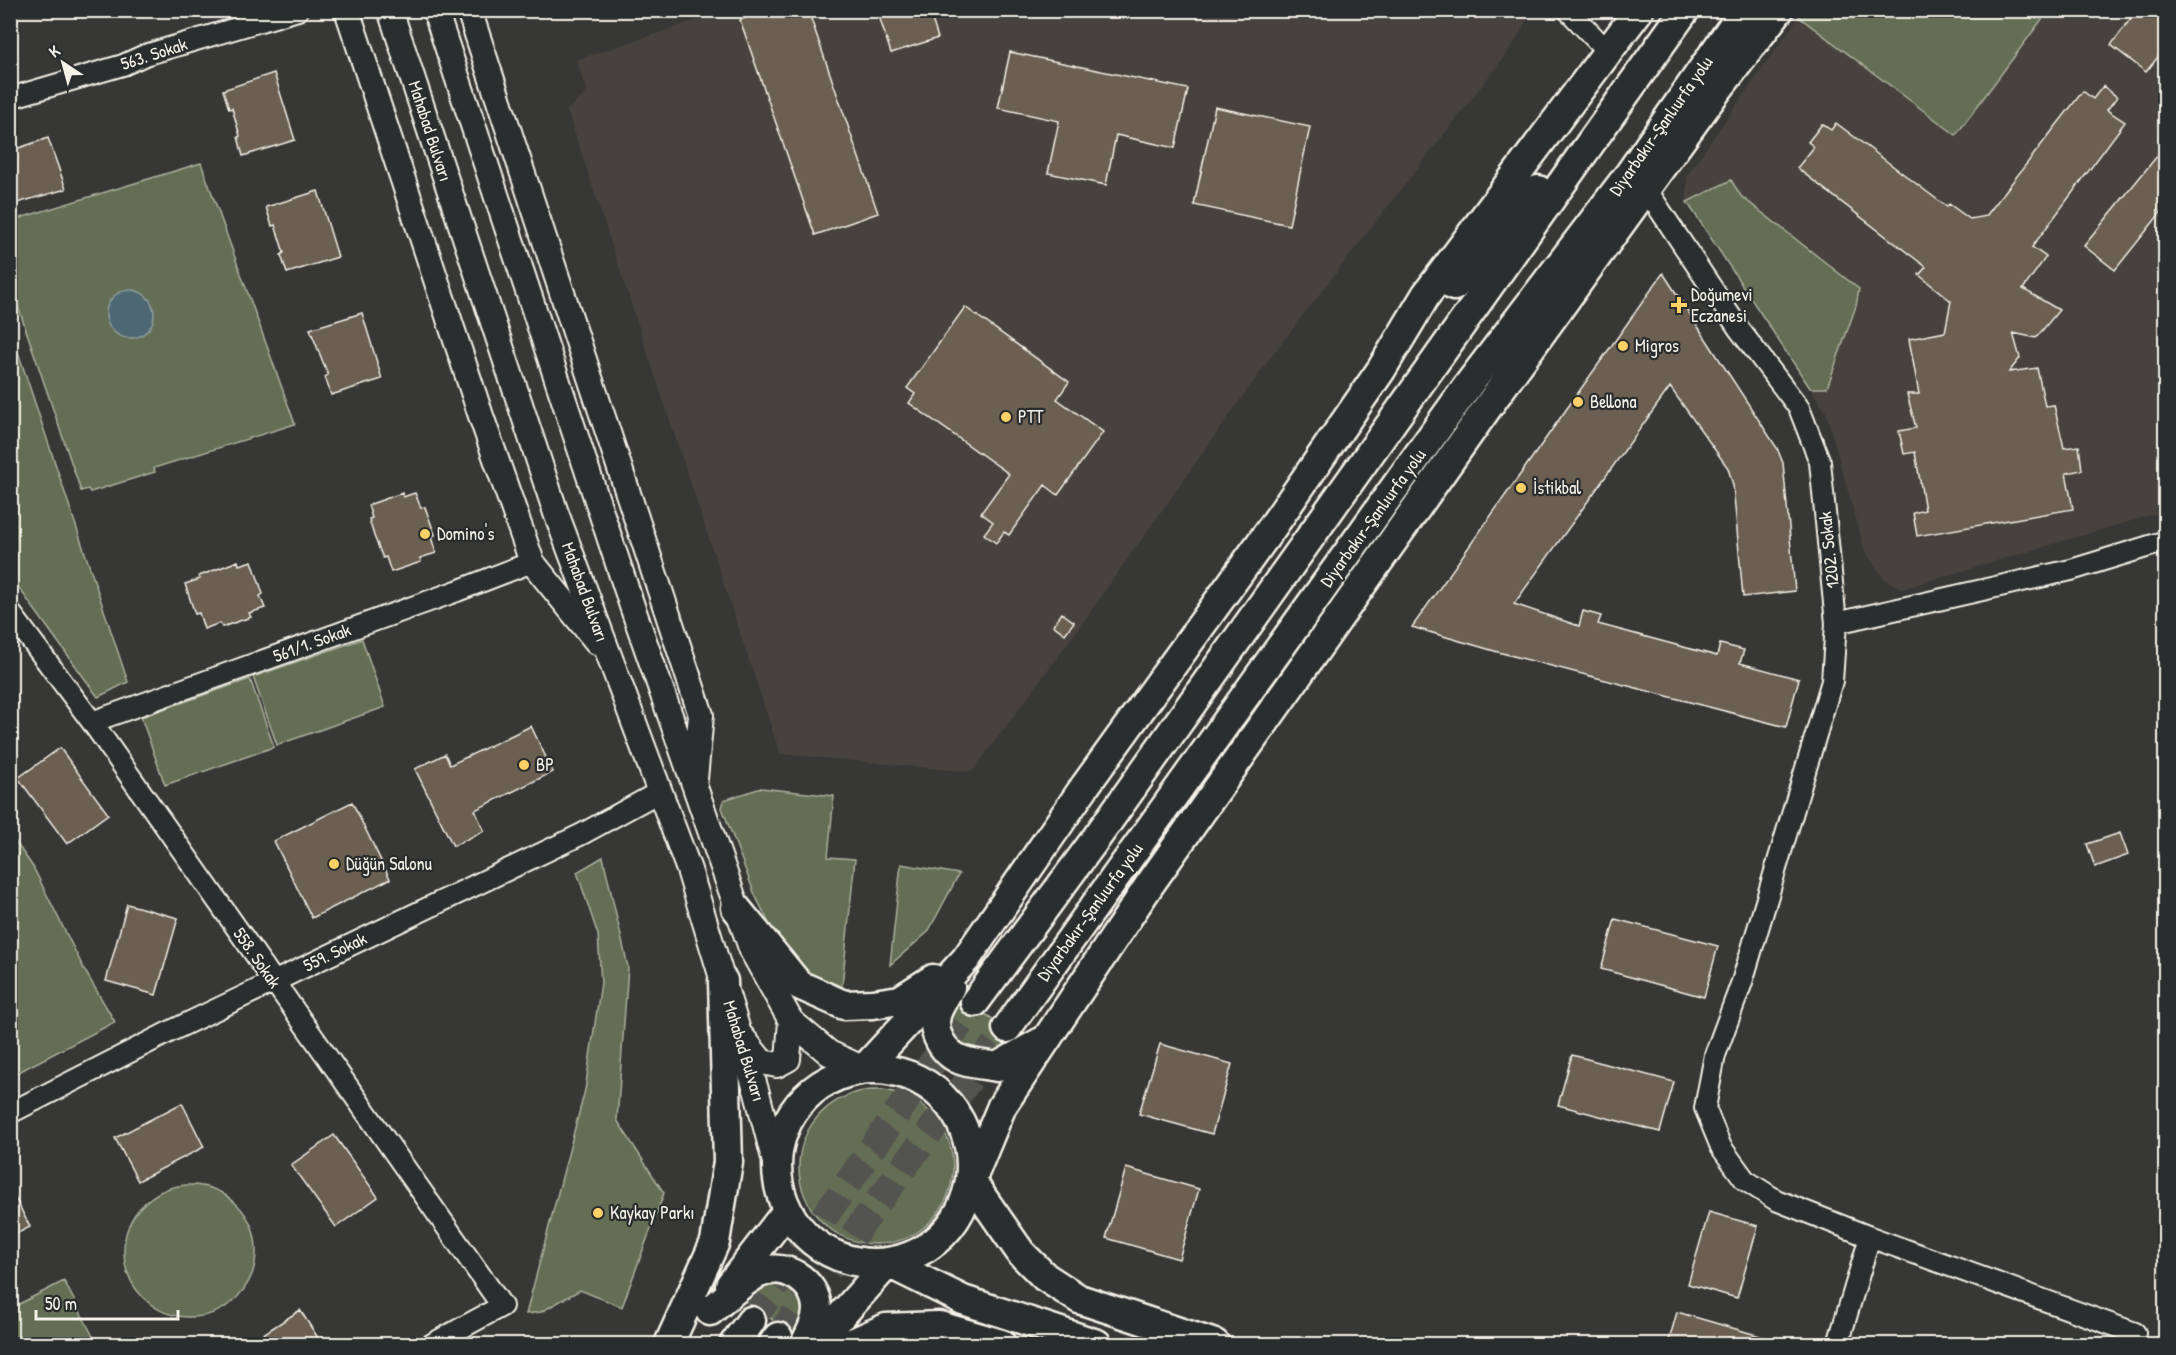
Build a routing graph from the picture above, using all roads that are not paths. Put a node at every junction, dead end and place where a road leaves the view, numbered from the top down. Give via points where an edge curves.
1 (298, 10) edge
2 (347, 10) edge
3 (390, 10) edge
4 (435, 10) edge
5 (469, 10) edge
6 (1568, 10) edge
7 (1640, 10) edge
8 (1685, 10) edge
9 (1744, 10) edge
10 (1779, 10) edge
11 (1608, 52) junction
12 (1633, 84) junction
13 (10, 98) edge
14 (1638, 181) junction
15 (1381, 370) junction
16 (2166, 541) edge
17 (532, 562) junction
18 (10, 612) edge
19 (1836, 623) junction
20 (609, 657) junction
21 (92, 722) junction
22 (694, 787) junction
23 (659, 792) junction
24 (736, 908) junction
25 (966, 958) junction
26 (723, 981) junction
27 (273, 982) junction
28 (975, 1002) tunnel mouth
29 (791, 1021) junction
30 (1007, 1028) tunnel mouth
31 (738, 1032) junction
32 (1047, 1038) junction
33 (864, 1069) junction
34 (10, 1113) edge
35 (778, 1174) junction
36 (971, 1181) junction
37 (787, 1211) junction
38 (1870, 1237) junction
39 (888, 1263) junction
40 (710, 1311) junction
41 (751, 1321) tunnel mouth
42 (785, 1342) edge
43 (432, 1344) edge
44 (669, 1344) edge
45 (685, 1344) edge
46 (734, 1344) edge
47 (816, 1344) edge
48 (850, 1344) edge
49 (1001, 1344) edge
50 (1097, 1344) edge
51 (1215, 1344) edge
52 (1838, 1344) edge
53 (2127, 1344) edge

1 - 13 street, 563. Sokak
2 - 17 main road
3 - 20 main road, Mahabad Bulvarı via 556,513
4 - 22 main road
5 - 22 main road via 701,715
6 - 11 street
7 - 11 highway
8 - 12 highway
9 - 14 highway, Diyarbakır-Şanlıurfa yolu
10 - 14 highway via 1712,97
11 - 15 highway via 1426,295
12 - 15 highway
12 - 28 highway via 1097,837
14 - 19 street, 1202. Sokak via 1798,408 1820,462
14 - 30 highway, Diyarbakır-Şanlıurfa yolu via 1469,384
14 - 32 highway via 1497,394 1150,884
15 - 25 highway
16 - 19 street via 2071,570
17 - 20 main road
17 - 21 street, 561/1. Sokak
18 - 21 street, 558. Sokak
19 - 38 street, 1202. Sokak via 1832,681 1742,982 1715,1054 1705,1108 1721,1147 1745,1180 1776,1200
20 - 23 main road, Mahabad Bulvarı
21 - 27 street, 558. Sokak
22 - 24 main road
23 - 26 main road, Mahabad Bulvarı via 689,870
23 - 27 street, 559. Sokak via 582,834
24 - 25 highway via 799,985 844,1005 900,1000
24 - 29 main road via 752,951
25 - 32 highway via 937,1012 934,1026 936,1036 947,1050 961,1060 997,1067
25 - 33 highway
26 - 31 main road, Mahabad Bulvarı
26 - 44 highway via 728,1162 715,1242
27 - 34 street, 559. Sokak
27 - 43 street, 558. Sokak via 502,1306
29 - 31 main road via 788,1059 777,1065 762,1062
29 - 33 main road via 829,1053
31 - 35 main road, Mahabad Bulvarı
32 - 36 highway via 1002,1106
33 - 35 highway via 834,1077 807,1095 788,1120 778,1150
33 - 36 highway via 894,1070 922,1080 945,1098 962,1123 971,1151
35 - 37 highway
36 - 39 highway via 961,1211 943,1235 918,1253
36 - 51 highway via 1021,1253 1045,1277 1078,1299
37 - 39 highway via 819,1247 840,1258
37 - 40 highway
38 - 52 street
38 - 53 street, 1202. Sokak via 2135,1333
39 - 47 highway
39 - 50 highway via 963,1300
40 - 42 highway via 757,1274 789,1271 802,1277 815,1297 817,1311 813,1327
40 - 45 highway
41 - 46 highway
48 - 49 highway via 886,1328 939,1326

